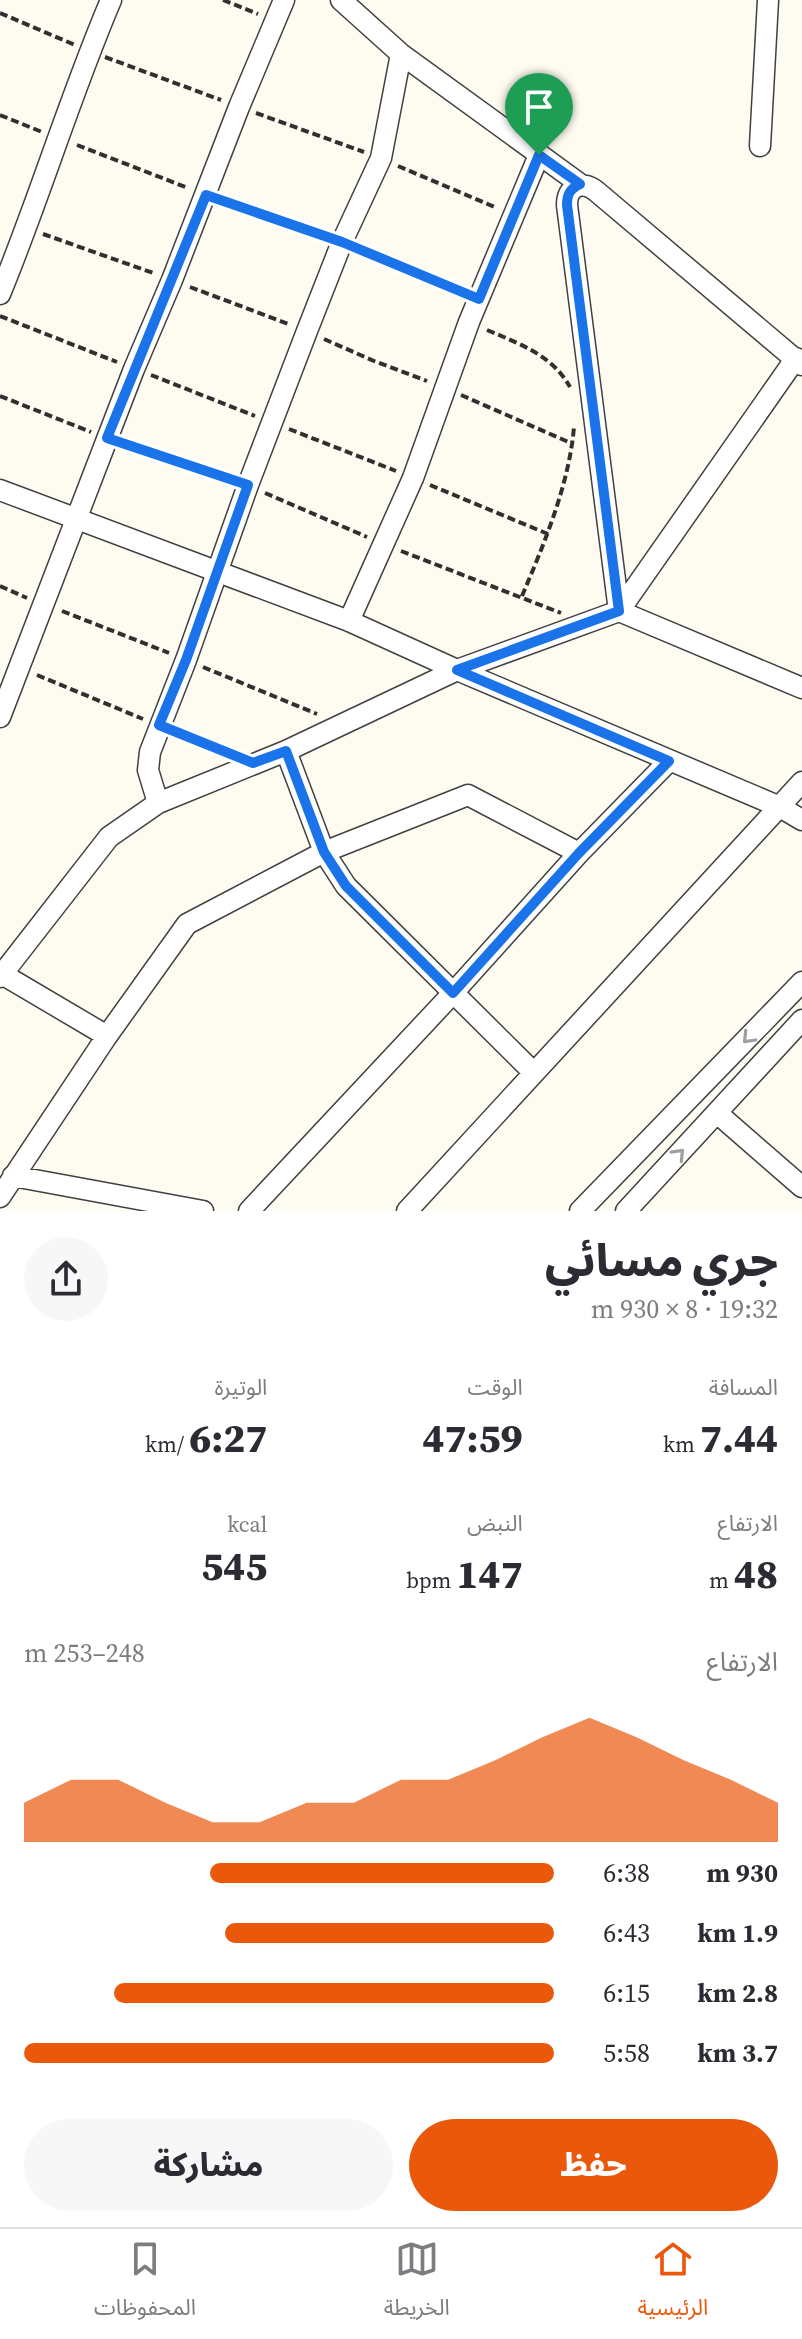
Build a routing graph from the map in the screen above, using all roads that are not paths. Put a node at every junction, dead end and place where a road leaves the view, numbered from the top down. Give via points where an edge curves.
1 (111, 0) edge
2 (284, 0) edge
3 (341, 0) edge
4 (768, 0) edge
5 (401, 54) junction
6 (760, 146) dead end
7 (539, 155) junction
8 (580, 184) junction
9 (0, 294) edge
10 (799, 362) edge
11 (0, 490) edge
12 (77, 520) junction
13 (218, 572) junction
14 (619, 611) junction
15 (349, 621) junction
16 (457, 670) junction
17 (802, 688) edge
18 (0, 717) edge
19 (286, 751) junction
20 (669, 761) junction
21 (802, 782) edge
22 (158, 803) junction
23 (780, 807) junction
24 (802, 820) edge
25 (324, 852) junction
26 (579, 853) junction
27 (1, 976) edge
28 (802, 982) edge
29 (453, 993) junction
30 (802, 1020) edge
31 (107, 1036) junction
32 (533, 1072) junction
33 (717, 1113) junction
34 (13, 1176) junction
35 (802, 1187) edge
36 (0, 1197) edge
37 (203, 1211) edge
38 (249, 1211) edge
39 (407, 1211) edge
40 (580, 1211) edge
41 (626, 1211) edge

1 - 9 street
2 - 12 street
3 - 5 street
4 - 6 street
5 - 7 street
5 - 13 street via 381,158 342,242
7 - 8 street
7 - 15 street via 469,322 413,478
8 - 10 street via 589,185
8 - 14 street via 567,196 567,205
10 - 14 street
11 - 12 street
12 - 13 street
12 - 18 street
13 - 15 street
13 - 22 street via 150,752 148,770
14 - 16 street
14 - 17 street
15 - 16 street
16 - 19 street
16 - 20 street
19 - 22 street
19 - 25 street
20 - 23 street
20 - 26 street
21 - 23 street
22 - 27 street via 109,837
23 - 24 street
23 - 32 street
25 - 26 street via 468,795
25 - 29 street via 346,886
25 - 31 street via 187,924
26 - 29 street
27 - 31 street
28 -> 40 street
29 - 32 street
29 - 38 street
30 - 33 street
31 - 34 street
32 - 39 street
33 - 35 street
41 -> 33 street
34 - 36 street
34 - 37 street

